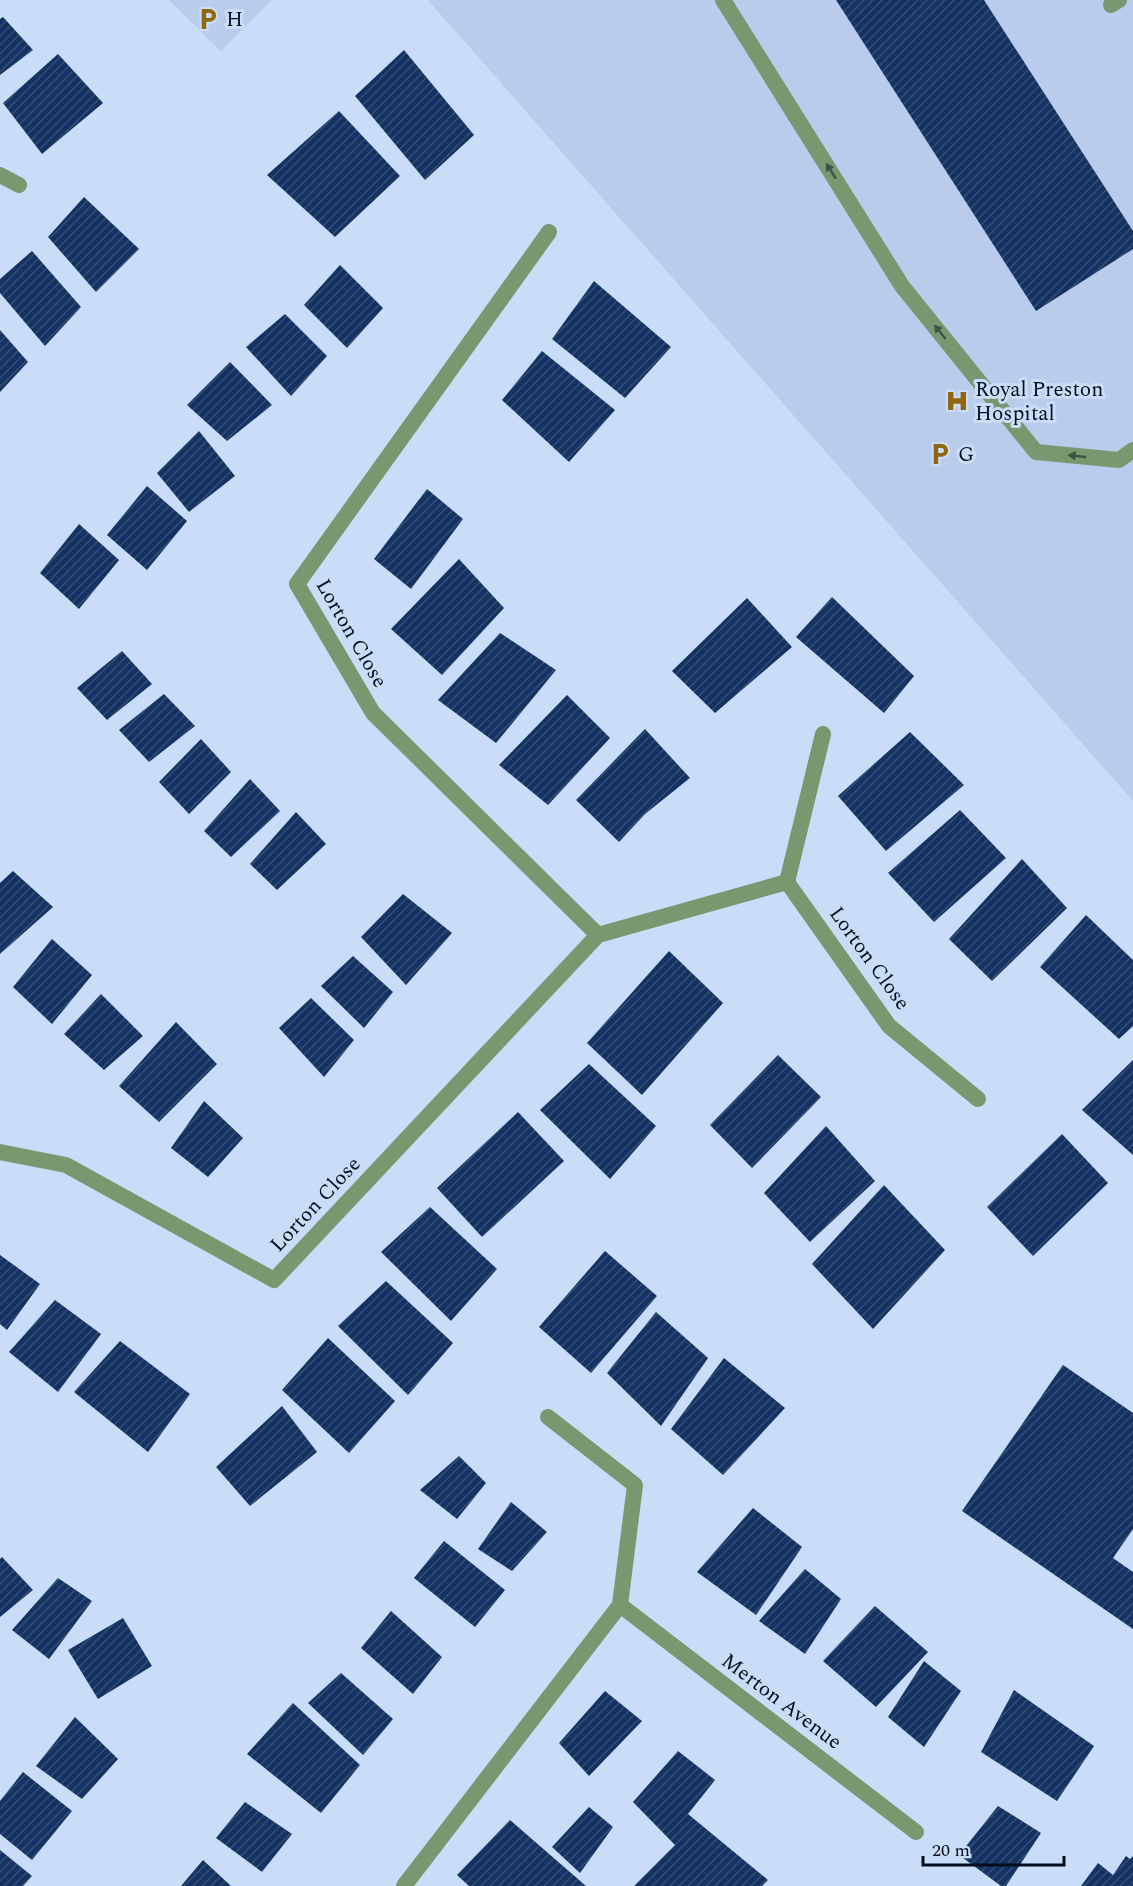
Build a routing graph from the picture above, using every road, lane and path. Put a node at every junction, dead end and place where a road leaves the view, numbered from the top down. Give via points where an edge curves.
1 (723, 0) edge
2 (0, 175) edge
3 (19, 185) dead end
4 (549, 232) dead end
5 (1133, 450) edge
6 (823, 734) dead end
7 (788, 882) junction
8 (598, 935) junction
9 (978, 1099) dead end
10 (0, 1152) edge
11 (549, 1417) dead end
12 (620, 1605) junction
13 (916, 1832) dead end
14 (404, 1886) edge

5 -> 1 street via 1119,460 1035,452 902,285
2 - 3 street
4 - 8 street, Lorton Close via 297,584 373,713
6 - 7 street
7 - 8 street
7 - 9 street, Lorton Close via 889,1026
8 - 10 street, Lorton Close via 274,1280 66,1166
11 - 12 street via 635,1485
12 - 13 street, Merton Avenue
12 - 14 street

